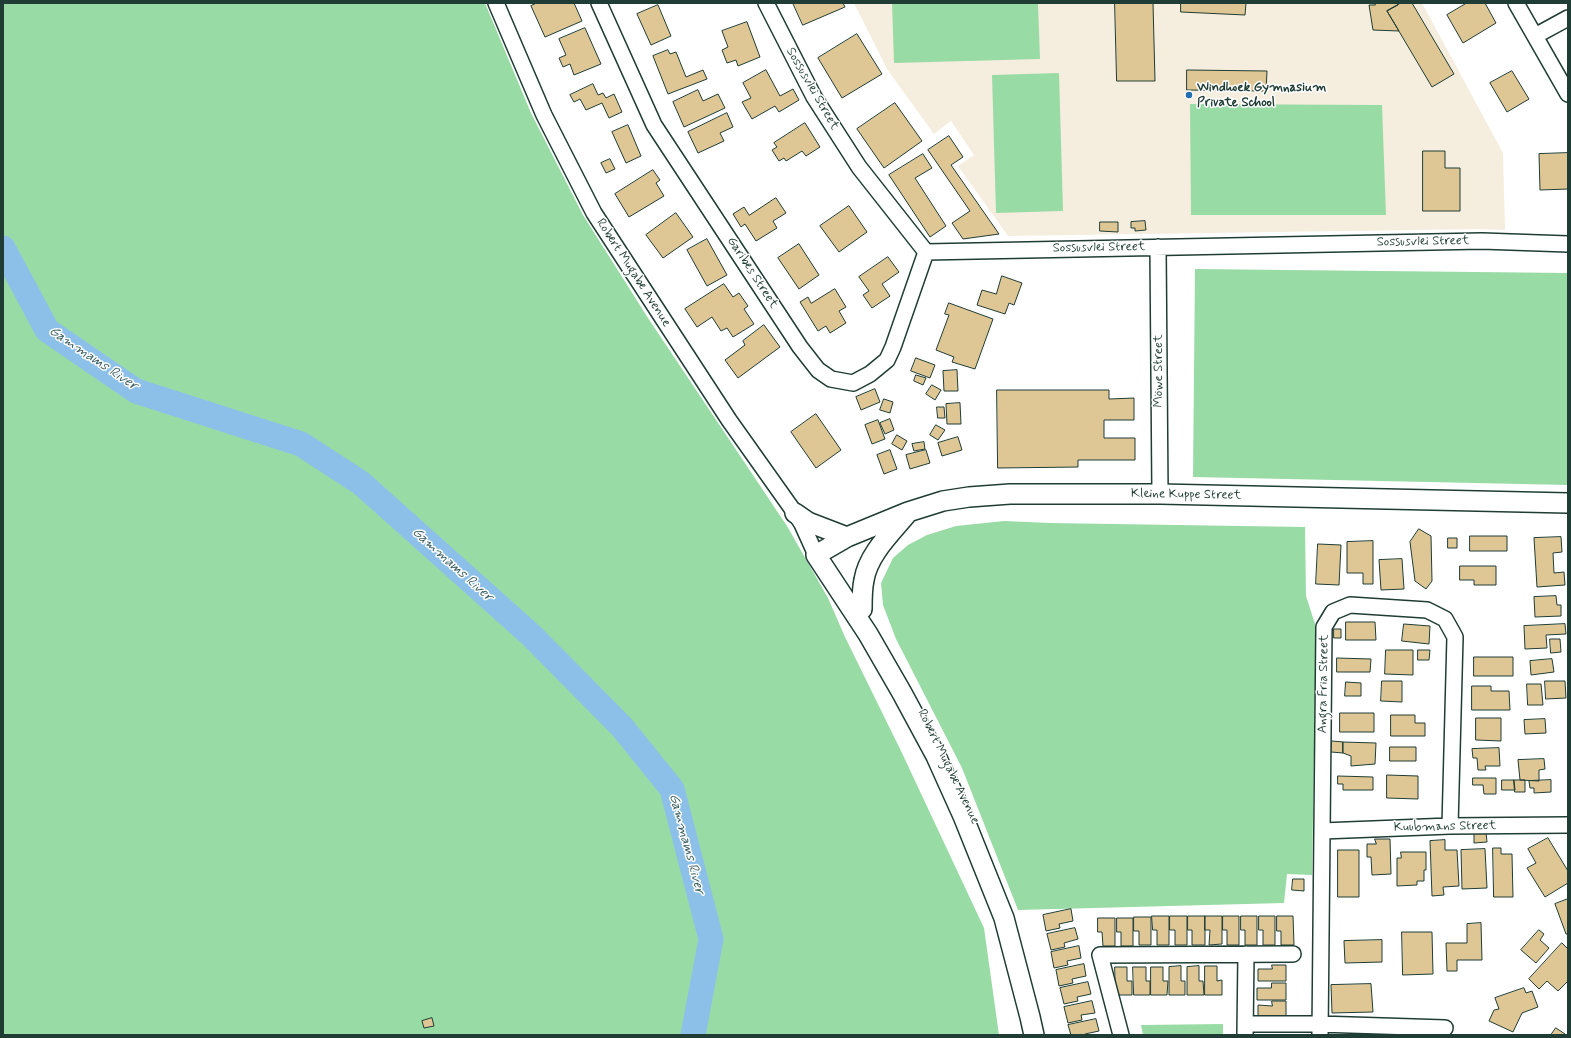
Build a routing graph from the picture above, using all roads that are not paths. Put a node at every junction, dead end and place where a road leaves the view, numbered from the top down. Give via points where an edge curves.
1 (496, 3) edge
2 (599, 3) edge
3 (766, 3) edge
4 (1516, 3) edge
5 (1568, 18) edge
6 (1535, 36) junction
7 (1568, 94) edge
8 (1568, 244) edge
9 (1158, 247) junction
10 (926, 252) junction
11 (1160, 494) junction
12 (1568, 503) edge
13 (908, 512) junction
14 (798, 519) junction
15 (847, 537) junction
16 (822, 552) junction
17 (862, 608) junction
18 (1568, 825) edge
19 (1450, 826) junction
20 (1322, 831) junction
21 (1246, 954) junction
22 (1293, 954) dead end
23 (1444, 1028) dead end
24 (1245, 1029) edge
25 (1319, 1030) edge
26 (1034, 1035) edge
27 (1042, 1035) edge
28 (1121, 1035) edge

1 - 14 street, Robert Mugabe Avenue via 544,115 594,213 729,420
2 - 10 street, Garibes Street via 654,126 800,347 818,370 831,379 853,383 870,374 886,360 893,347
3 - 10 street, Sossusvlei Street via 814,97 859,167
4 - 6 street
5 - 6 street
6 - 7 street
8 - 9 street, Sossusvlei Street via 1482,241
9 - 10 street, Sossusvlei Street
9 - 11 street, Möwe Street
11 - 12 street, Kleine Kuppe Street
11 - 13 street, Kleine Kuppe Street via 1010,494 969,497
13 - 15 street, Kleine Kuppe Street
13 - 17 street via 881,544 871,562 864,579
14 - 15 street
14 - 16 street, Robert Mugabe Avenue
15 - 16 street, Kleine Kuppe Street
16 - 17 street, Robert Mugabe Avenue
16 - 26 street, Robert Mugabe Avenue via 936,756 963,816 1004,918
17 - 27 street, Robert Mugabe Avenue via 902,676 961,790 1009,909
18 - 19 street, Kuubmans Street
19 - 20 street, Kuubmans Street
19 - 20 street, Angra Fria Street via 1455,637 1445,619 1427,610 1350,605 1333,612 1324,627
20 - 25 street, Angra Fria Street
21 - 22 street
21 - 24 street
21 - 28 street via 1100,955
23 - 25 street
24 - 25 street

